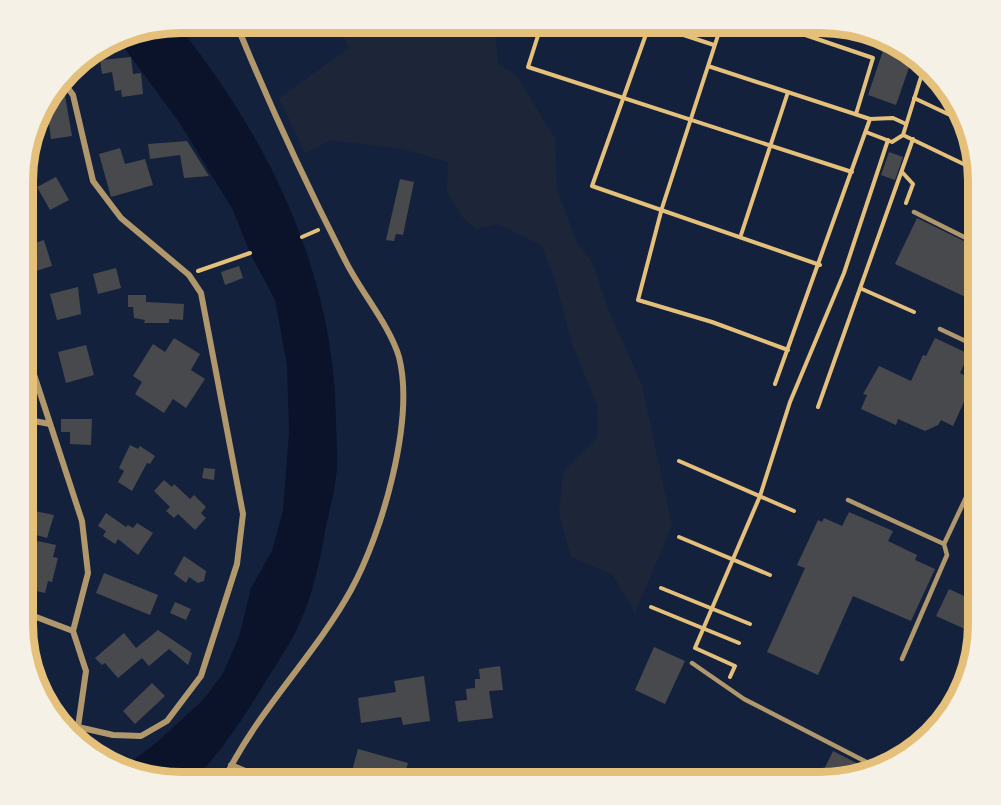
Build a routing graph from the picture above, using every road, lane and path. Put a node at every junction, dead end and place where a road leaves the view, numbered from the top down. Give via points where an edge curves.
1 (241, 33) edge
2 (539, 33) edge
3 (646, 33) edge
4 (679, 33) edge
5 (719, 33) edge
6 (800, 33) edge
7 (715, 45) junction
8 (708, 66) junction
9 (922, 74) edge
10 (67, 87) edge
11 (788, 92) junction
12 (624, 98) junction
13 (914, 98) junction
14 (856, 114) junction
15 (953, 116) edge
16 (870, 119) junction
17 (689, 120) junction
18 (906, 124) junction
19 (866, 132) junction
20 (903, 135) junction
21 (913, 139) junction
22 (888, 140) junction
23 (771, 146) junction
24 (967, 166) edge
25 (852, 172) junction
26 (902, 172) junction
27 (662, 208) junction
28 (914, 212) joint
29 (741, 236) junction
30 (968, 239) edge
31 (250, 253) dead end
32 (820, 265) junction
33 (189, 275) junction
34 (862, 289) junction
35 (914, 312) dead end
36 (939, 329) dead end
37 (968, 342) edge
38 (788, 350) junction
39 (33, 372) edge
40 (775, 384) dead end
41 (818, 407) dead end
42 (33, 421) edge
43 (50, 424) junction
44 (679, 461) dead end
45 (968, 493) edge
46 (760, 496) junction
47 (848, 500) dead end
48 (794, 511) dead end
49 (680, 537) dead end
50 (944, 544) junction
51 (733, 559) junction
52 (770, 575) dead end
53 (661, 588) dead end
54 (651, 607) dead end
55 (711, 608) junction
56 (33, 616) edge
57 (750, 624) dead end
58 (704, 628) junction
59 (73, 631) junction
60 (739, 643) dead end
61 (902, 659) dead end
62 (692, 663) dead end
63 (726, 687) junction
64 (78, 727) joint
65 (869, 764) edge
66 (231, 765) junction
67 (228, 772) edge
68 (245, 772) edge

1 - 66 street via 327,225 398,355 404,401 389,487 352,589
2 - 12 path via 528,67
3 - 12 path
4 - 7 path
5 - 7 path
6 - 14 path via 873,57
7 - 8 path
8 - 11 path
8 - 17 path
9 - 13 path
10 - 33 street via 73,95 93,181 121,218
11 - 14 path
11 - 23 path
12 - 17 path
12 - 27 path via 592,186
13 - 15 path
13 - 18 path
14 - 16 path
16 - 18 path via 893,118
16 - 19 path
17 - 23 path
17 - 27 path
18 - 20 path
19 - 22 path
19 - 25 path
20 - 21 path
20 - 22 path via 892,142
21 - 24 path
21 - 26 path
22 - 46 path via 844,273 790,402
23 - 25 path
23 - 29 path
25 - 32 path
26 - 28 path via 913,184 905,204
26 - 34 path
27 - 29 path
27 - 38 path via 638,300
28 - 30 lane
29 - 32 path
31 - 33 path
32 - 38 path
33 - 64 street via 201,293 243,514 237,564 201,676 167,721 141,736
34 - 35 path
34 - 41 path
36 - 37 lane
38 - 40 path
39 - 43 street
42 - 43 street
43 - 59 street via 82,521 88,573
44 - 46 path
45 - 50 lane
46 - 48 path
46 - 51 path
47 - 50 lane
49 - 51 path
50 - 61 lane via 947,555
51 - 52 path
51 - 55 path
53 - 55 path
54 - 58 path
55 - 57 path
55 - 58 path
56 - 59 street
58 - 60 path
58 - 63 path via 695,648 735,666
59 - 64 street via 86,671
62 - 63 lane
63 - 65 lane
66 - 67 street
66 - 68 street

